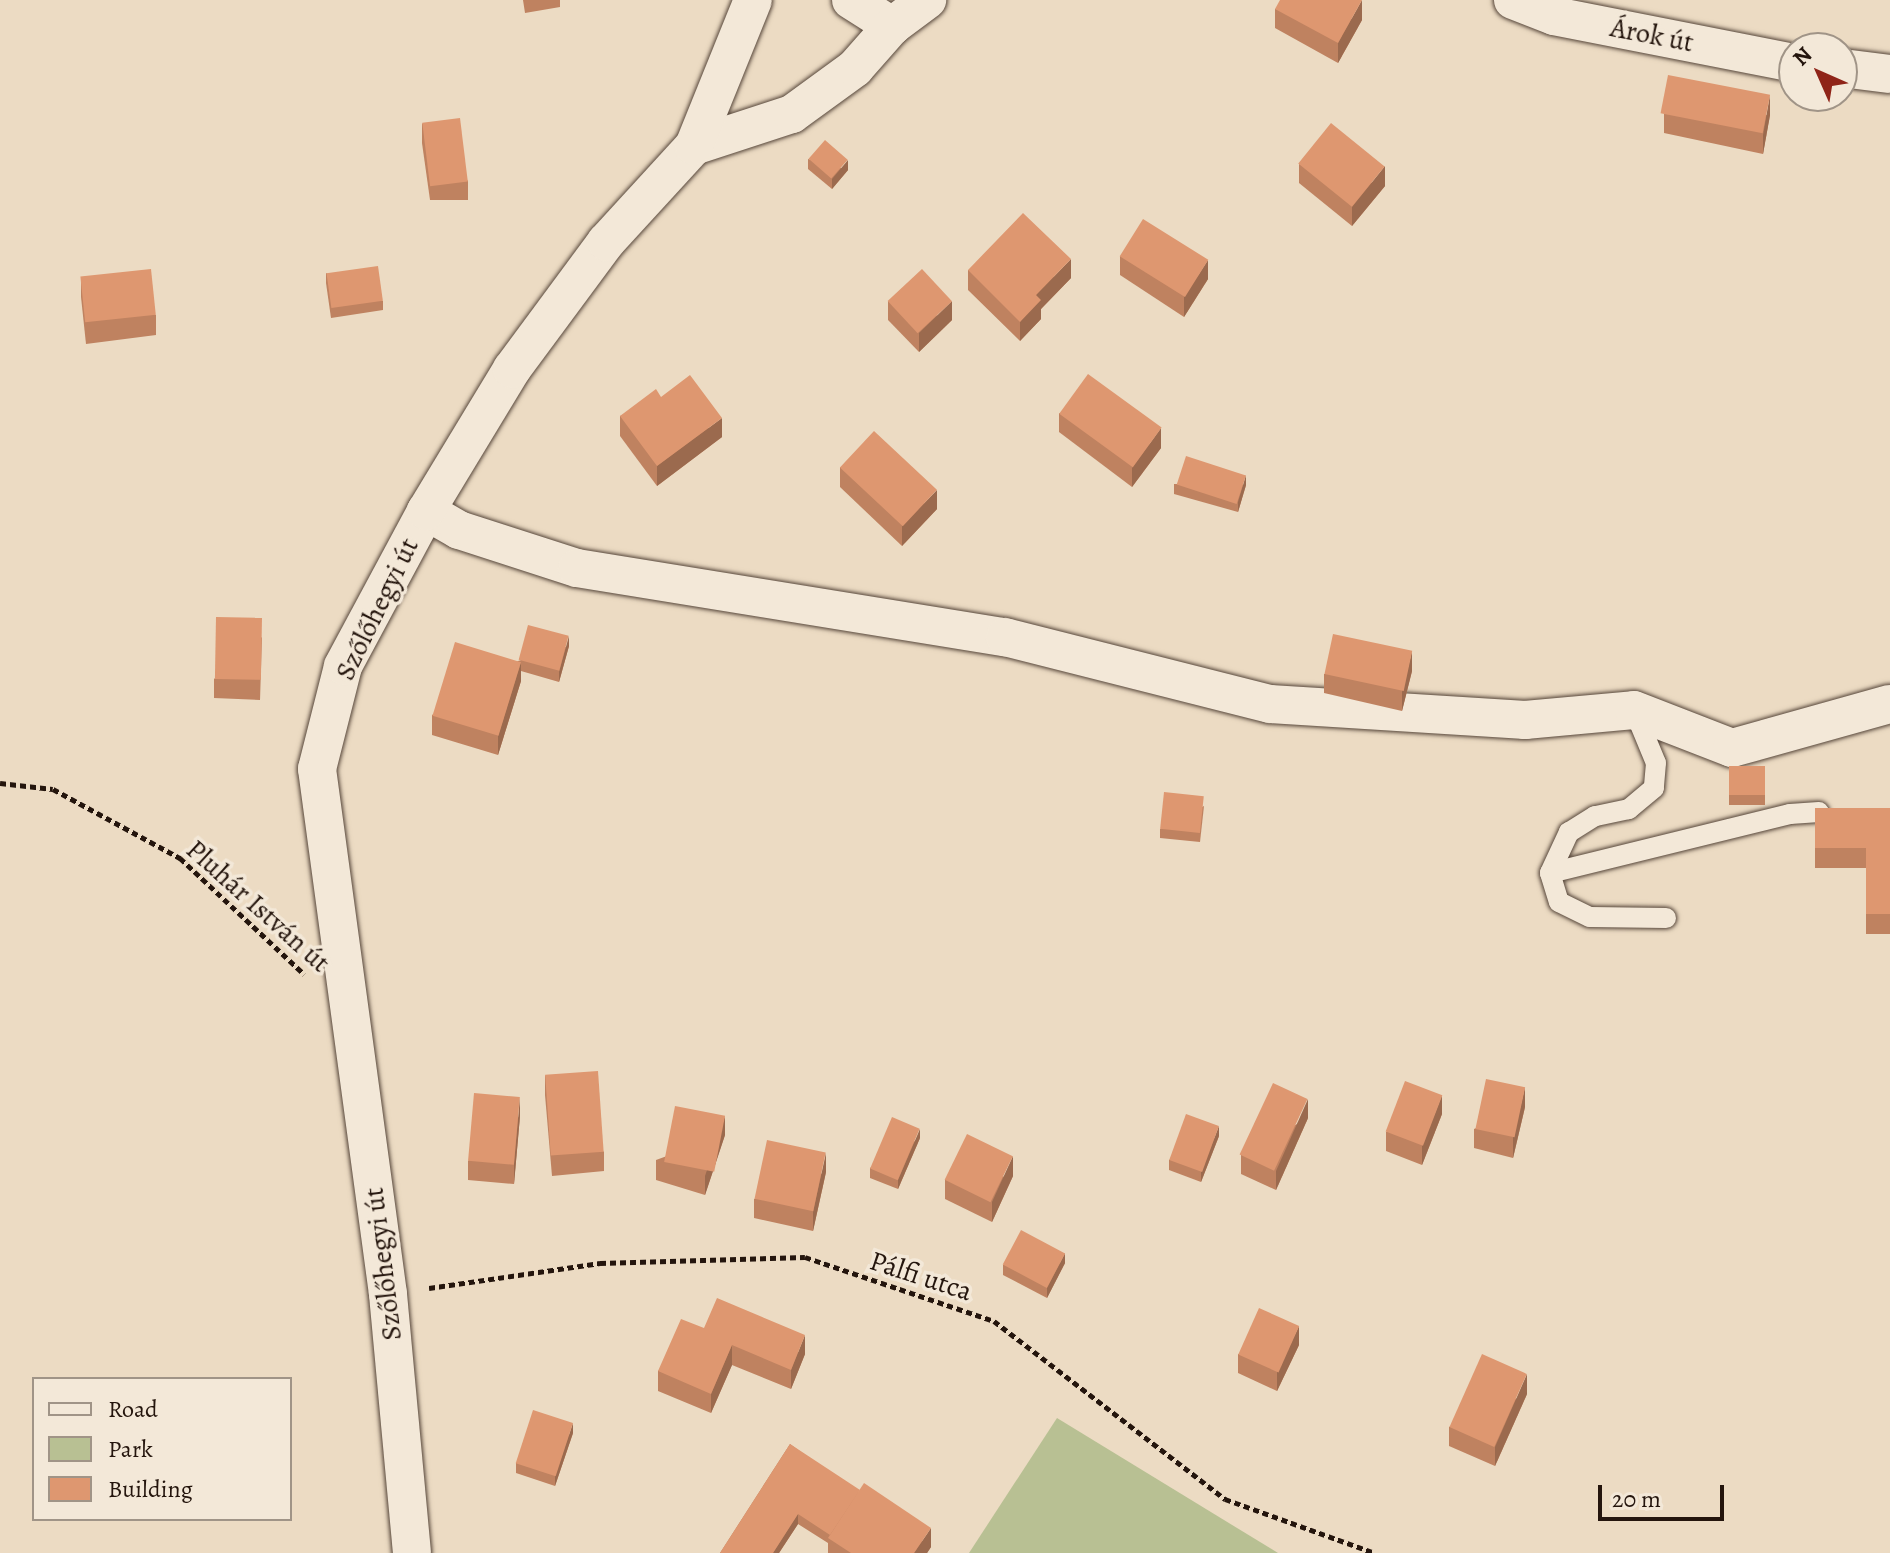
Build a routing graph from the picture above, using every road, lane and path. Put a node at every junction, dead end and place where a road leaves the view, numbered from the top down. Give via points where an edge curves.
1 (753, 0) edge
2 (851, 0) edge
3 (927, 0) edge
4 (1513, 0) edge
5 (892, 26) junction
6 (1778, 60) edge
7 (1858, 70) edge
8 (1890, 74) edge
9 (694, 146) junction
10 (426, 511) junction
11 (1890, 704) edge
12 (1634, 710) junction
13 (0, 783) edge
14 (1819, 812) edge
15 (1550, 873) junction
16 (1666, 918) dead end
17 (305, 976) dead end
18 (388, 1294) junction
19 (412, 1553) edge
20 (1375, 1553) edge

1 - 9 street, Szőlőhegyi út
2 - 5 street
3 - 5 street
4 - 6 street, Árok út via 1554,16
5 - 9 street via 855,68 792,114
7 - 8 street
9 - 10 street, Szőlőhegyi út via 606,242 512,369
10 - 12 street via 459,530 577,568 1005,637 1270,704 1525,720
10 - 18 street, Szőlőhegyi út via 343,666 317,769
11 - 12 street via 1732,748
12 - 15 lane via 1656,763 1654,788 1629,809 1595,816 1569,832
13 - 17 path, Pluhár István út via 53,789 180,858
14 - 15 lane via 1790,814
15 - 16 lane via 1559,902 1590,917
18 - 19 street, Szőlőhegyi út
18 - 20 path, Pálfi utca via 600,1263 805,1257 994,1321 1225,1499

